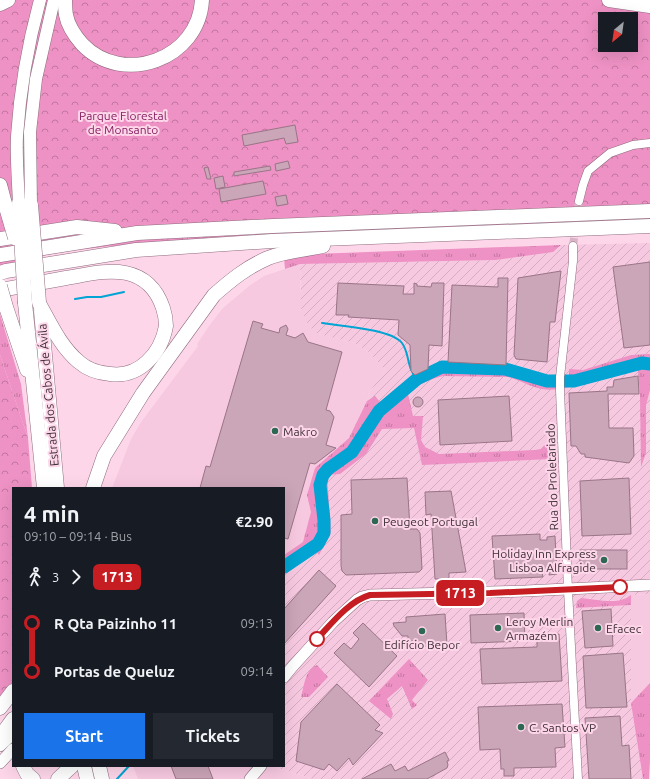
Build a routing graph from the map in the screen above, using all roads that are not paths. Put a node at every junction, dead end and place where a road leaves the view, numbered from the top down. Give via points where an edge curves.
1 (8, 0) edge
2 (40, 0) edge
3 (54, 0) edge
4 (65, 0) edge
5 (202, 0) edge
6 (609, 0) edge
7 (0, 4) edge
8 (650, 6) edge
9 (650, 143) edge
10 (0, 185) edge
11 (579, 201) tunnel mouth
12 (18, 204) junction
13 (650, 212) edge
14 (650, 226) edge
15 (137, 233) junction
16 (0, 239) edge
17 (349, 239) junction
18 (573, 246) tunnel mouth
19 (0, 255) edge
20 (0, 273) edge
21 (0, 286) edge
22 (0, 290) edge
23 (40, 304) junction
24 (36, 397) junction
25 (44, 487) edge
26 (57, 487) edge
27 (93, 487) edge
28 (650, 585) edge
29 (568, 590) junction
30 (288, 667) edge
31 (12, 692) edge
32 (0, 708) edge
33 (12, 720) edge
34 (12, 735) edge
35 (0, 737) edge
36 (0, 746) edge
37 (12, 750) edge
38 (0, 763) edge
39 (23, 767) edge
40 (71, 767) edge
41 (84, 767) edge
42 (99, 767) edge
43 (260, 767) edge
44 (33, 779) edge
45 (58, 779) edge
46 (87, 779) edge
47 (102, 779) edge
48 (250, 779) edge
49 (578, 779) edge

1 - 7 highway
2 - 12 main road via 23,78 17,136
3 - 12 main road via 35,87
4 - 5 highway via 70,28 96,56 108,62 141,65 162,58 179,48 193,30 202,8
6 - 8 highway
9 - 11 street via 633,145 610,153 588,171
10 - 12 highway
12 - 23 highway, Estrada dos Cabos de Ávila, bridge
12 - 24 highway, bridge via 25,303
13 - 15 highway
14 - 17 highway
15 - 16 highway via 77,227
15 - 19 highway
17 - 20 highway via 136,250
17 - 27 highway via 269,258 228,282 214,295 143,393 104,456
18 - 29 street, Rua do Proletariado via 560,377
21 - 24 highway, bridge
22 - 23 highway via 96,272 127,273 147,283 155,292 161,301 166,325 155,354 138,369 116,375 97,373 80,364 66,349
23 - 26 highway, Estrada dos Cabos de Ávila
24 - 25 highway, Estrada dos Cabos de Ávila
28 - 29 street
29 - 30 street via 366,596 357,600
29 - 49 street, Rua do Proletariado
31 - 32 highway
33 - 35 highway
34 - 36 street
37 - 38 street
39 - 44 highway via 26,774
40 - 45 highway
41 - 46 highway
42 - 47 highway
43 - 48 street

